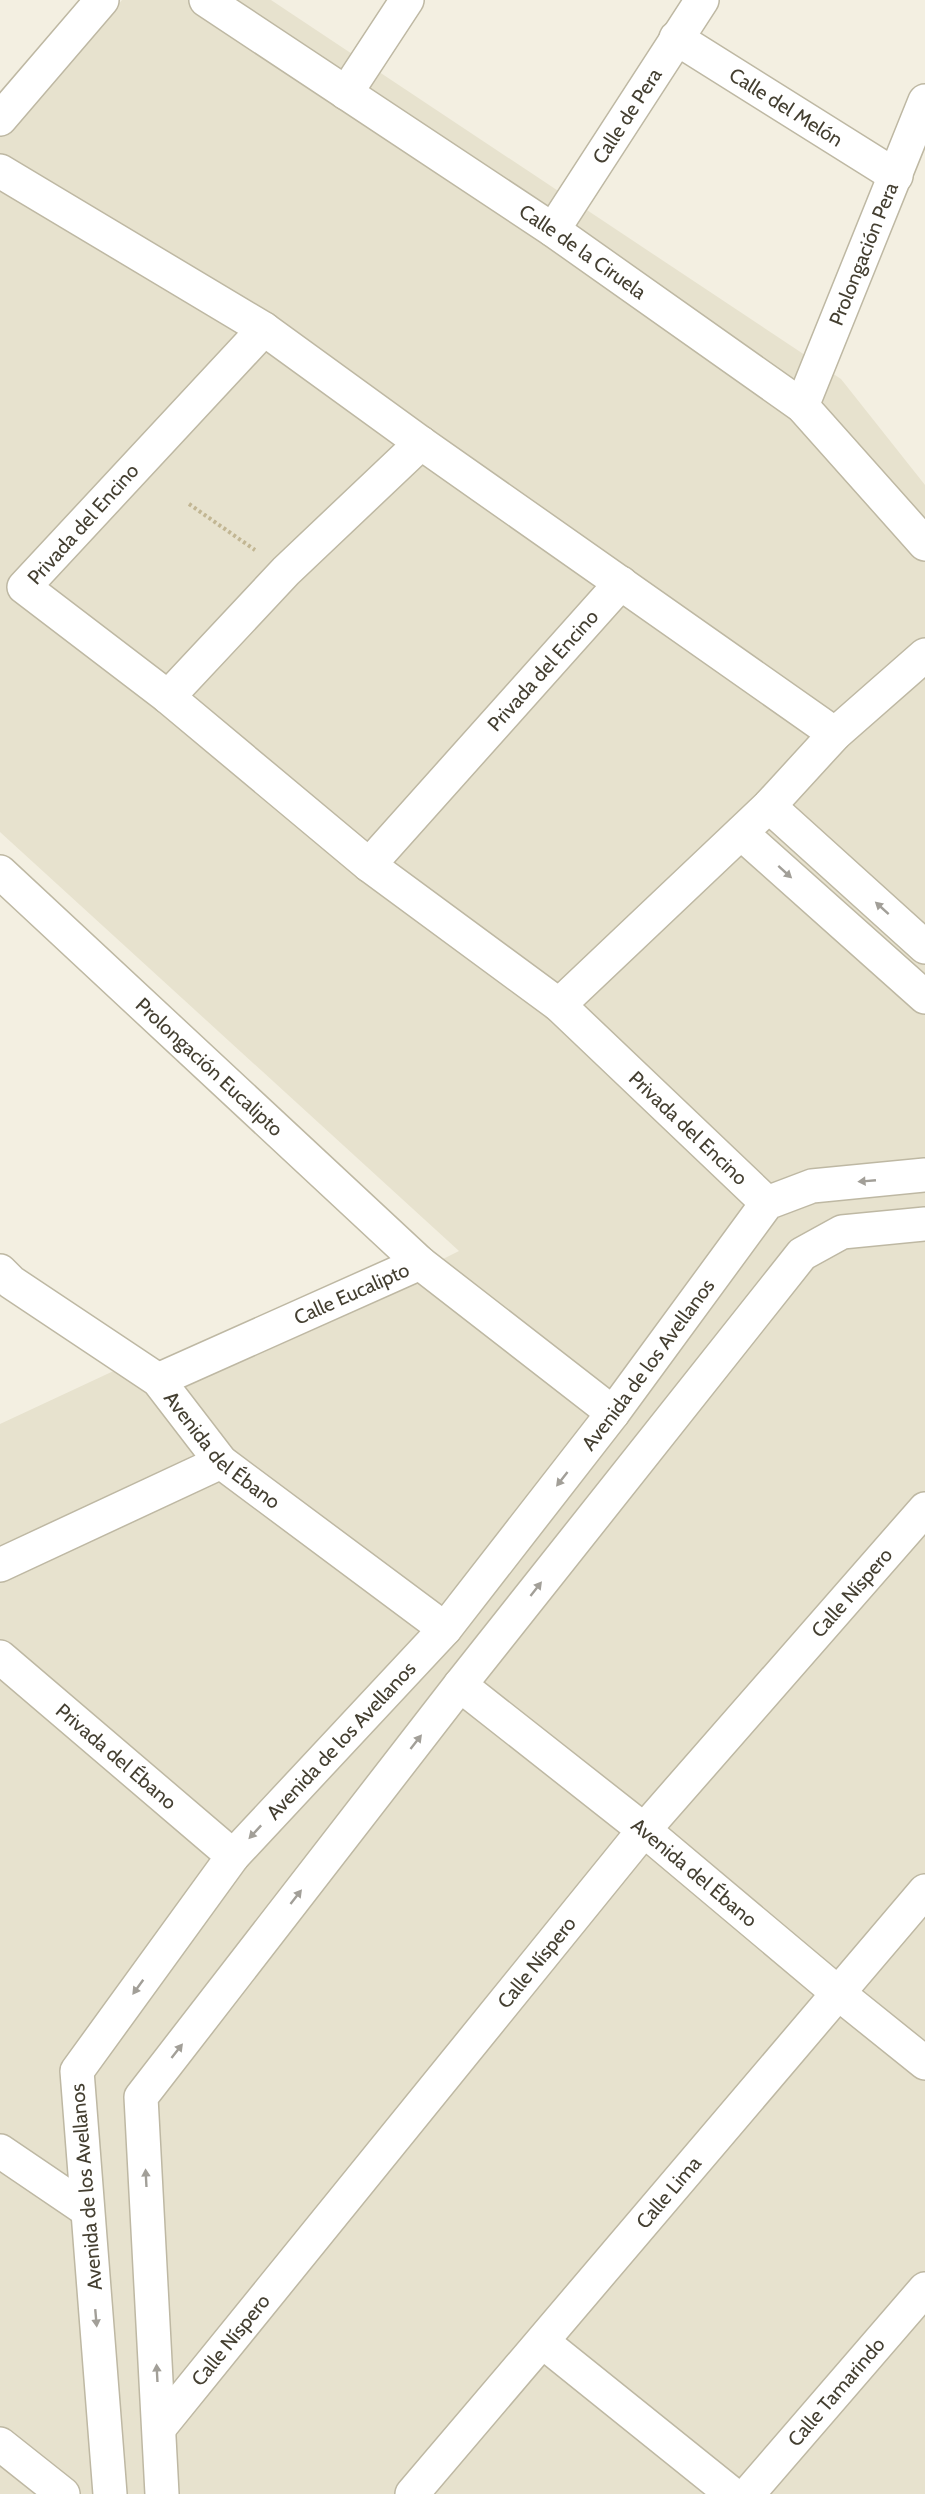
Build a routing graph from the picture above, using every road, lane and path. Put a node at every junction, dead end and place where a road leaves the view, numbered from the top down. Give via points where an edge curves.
1 (102, 0) edge
2 (206, 0) edge
3 (407, 0) edge
4 (702, 0) edge
5 (676, 38) junction
6 (346, 93) junction
7 (925, 101) edge
8 (0, 119) edge
9 (896, 176) junction
10 (5, 181) edge
11 (553, 230) junction
12 (264, 329) junction
13 (802, 406) junction
14 (421, 443) junction
15 (189, 504) dead end
16 (233, 536) dead end
17 (925, 544) edge
18 (621, 583) junction
19 (925, 655) edge
20 (168, 697) junction
21 (835, 734) junction
22 (769, 806) junction
23 (741, 833) junction
24 (369, 865) junction
25 (0, 872) edge
26 (925, 947) edge
27 (925, 997) edge
28 (559, 1005) junction
29 (925, 1175) edge
30 (766, 1203) junction
31 (925, 1224) edge
32 (420, 1263) junction
33 (4, 1280) edge
34 (158, 1380) junction
35 (613, 1413) junction
36 (221, 1462) junction
37 (925, 1509) edge
38 (0, 1565) edge
39 (445, 1629) junction
40 (0, 1657) edge
41 (460, 1684) junction
42 (644, 1830) junction
43 (233, 1856) junction
44 (925, 1891) edge
45 (838, 1993) junction
46 (925, 2063) edge
47 (0, 2151) edge
48 (87, 2210) junction
49 (925, 2289) edge
50 (543, 2342) junction
51 (160, 2427) junction
52 (0, 2444) edge
53 (424, 2490) edge
54 (63, 2494) edge
55 (111, 2494) edge
56 (162, 2494) edge
57 (732, 2494) edge
58 (748, 2494) edge

1 - 8 street
2 - 6 street, Calle de la Ciruela
3 - 6 street
4 - 5 street, Calle de Pera
5 - 9 street, Calle del Melón
5 - 11 street, Calle de Pera
6 - 11 street, Calle de la Ciruela
7 - 9 street, Prolongación Pera
9 - 13 street, Prolongación Pera
10 - 12 street
11 - 13 street, Calle de la Ciruela
12 - 14 street
12 - 20 street, Privada del Encino via 24,587
13 - 17 street, Calle de la Ciruela
14 - 18 street
14 - 20 street via 286,571
15 - 16 path
18 - 21 street
18 - 24 street, Privada del Encino
19 - 21 street
20 - 24 street, Privada del Encino
21 - 22 street
22 - 23 street
26 -> 22 street
23 -> 27 street
23 - 28 street
24 - 28 street, Privada del Encino
25 - 32 street, Prolongación Eucalipto
28 - 30 street, Privada del Encino
29 -> 30 street via 812,1186
30 - 35 street, Avenida de los Avellanos
41 -> 31 street via 802,1254 842,1232
32 - 34 street, Calle Eucalipto
32 - 35 street, Calle Eucalipto
33 - 34 street, Avenida del Ébano
34 - 36 street, Avenida del Ébano
35 -> 39 street, Avenida de los Avellanos
36 - 38 street
36 - 39 street, Avenida del Ébano
37 - 42 street, Calle Níspero
39 -> 43 street, Avenida de los Avellanos
40 - 43 street, Privada del Ébano
41 - 42 street, Avenida del Ébano
51 -> 41 street via 141,2097
42 - 45 street, Avenida del Ébano
42 - 51 street, Calle Níspero
43 -> 48 street, Avenida de los Avellanos via 77,2071
44 - 45 street, Calle Lima
45 - 46 street, Avenida del Ébano
45 - 50 street, Calle Lima
47 - 48 street
48 -> 55 street, Avenida de los Avellanos
49 - 58 street, Calle Tamarindo
50 - 53 street, Calle Lima
50 - 57 street
51 - 56 street
52 - 54 street

